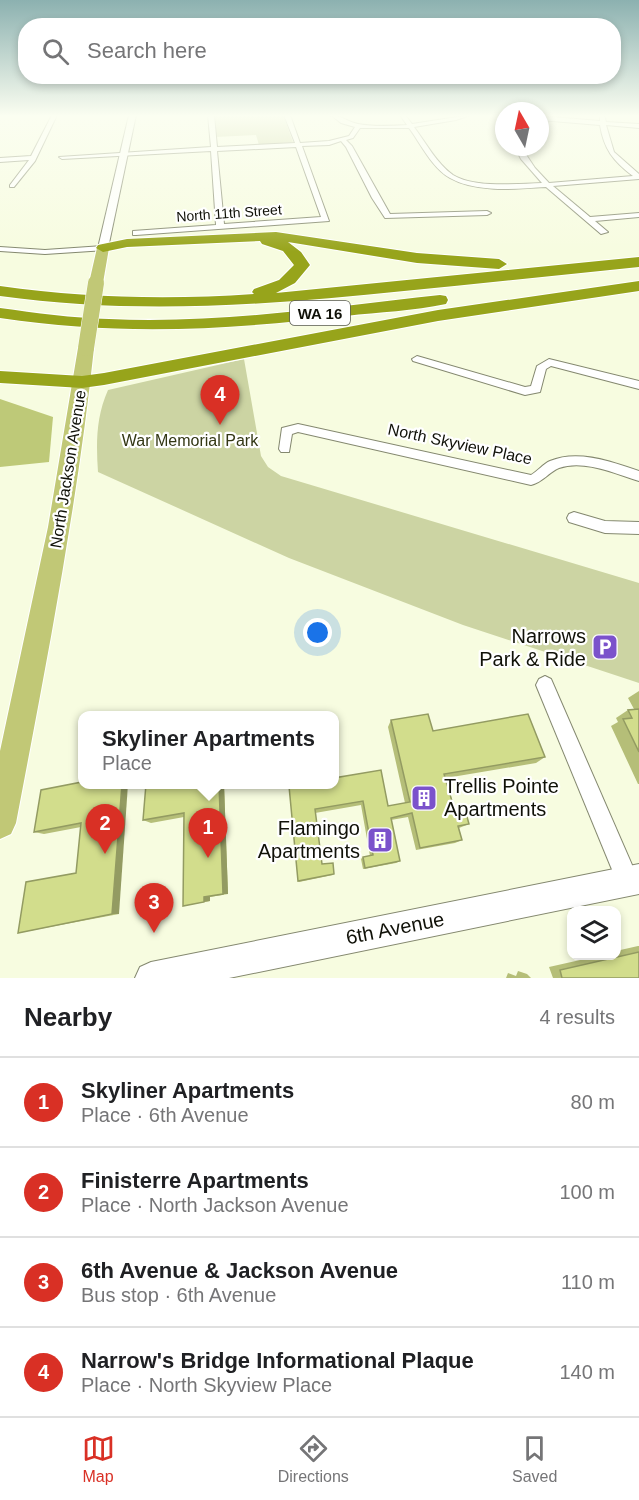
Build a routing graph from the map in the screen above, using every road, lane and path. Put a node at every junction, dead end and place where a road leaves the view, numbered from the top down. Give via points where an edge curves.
1 (30, 161) edge
2 (123, 161) edge
3 (214, 161) edge
4 (304, 161) edge
5 (357, 161) edge
6 (439, 161) edge
7 (526, 161) edge
8 (618, 161) edge
9 (639, 177) edge
10 (547, 183) junction
11 (12, 186) dead end
12 (487, 213) dead end
13 (639, 215) edge
14 (588, 219) junction
15 (220, 227) junction
16 (604, 232) dead end
17 (136, 233) dead end
18 (104, 248) junction
19 (0, 249) edge
20 (639, 261) edge
21 (639, 279) edge
22 (639, 286) edge
23 (0, 291) edge
24 (24, 295) junction
25 (0, 313) edge
26 (417, 360) dead end
27 (0, 377) edge
28 (82, 382) junction
29 (639, 385) edge
30 (285, 449) dead end
31 (639, 476) edge
32 (574, 518) dead end
33 (639, 528) edge
34 (544, 685) dead end
35 (0, 823) edge
36 (634, 880) edge
37 (151, 978) edge

1 - 11 street
2 - 18 main road, North Jackson Avenue
3 - 15 street
4 - 15 street, North 11th Street via 327,218
5 - 12 street via 388,216
6 - 10 street via 459,181 492,187
7 - 10 street
8 - 9 street
9 - 10 street
10 - 14 street
13 - 14 street
14 - 16 street
15 - 17 street, North 11th Street
18 - 19 street via 45,252
18 - 20 highway via 127,243 254,236 298,238 417,258 486,264
18 - 24 highway via 258,240 290,248 302,265 294,278 262,292 166,298
18 - 28 main road, North Jackson Avenue, bridge
20 - 24 highway, WA 16 via 266,300 106,303
21 - 25 highway, WA 16 via 213,324 97,324
22 - 28 highway via 441,314
23 - 24 highway, WA 16
26 - 29 street via 525,391 536,389 541,368 549,362
27 - 28 highway
28 - 35 main road, North Jackson Avenue via 51,567
30 - 31 street, North Skyview Place via 286,431 298,428 531,480 550,466 566,462 593,464
32 - 33 street via 605,527
34 - 36 street
36 - 37 main road, 6th Avenue

